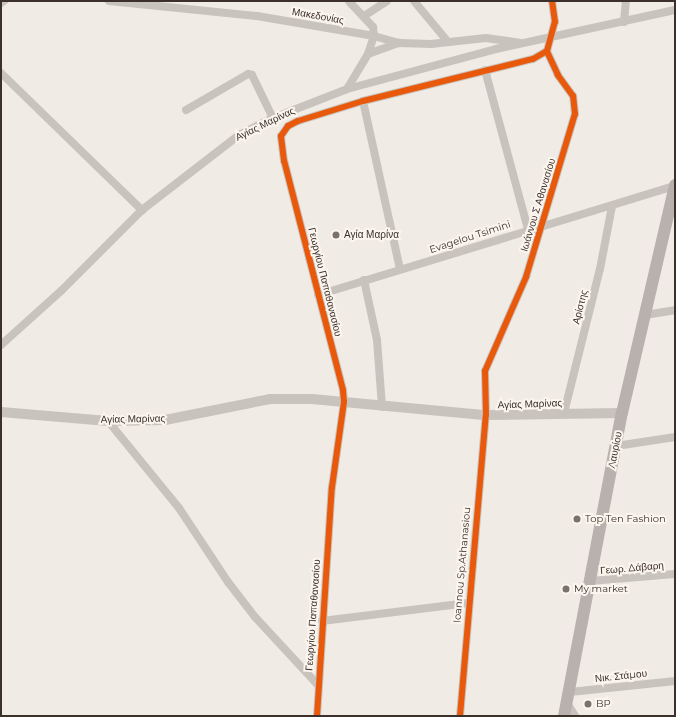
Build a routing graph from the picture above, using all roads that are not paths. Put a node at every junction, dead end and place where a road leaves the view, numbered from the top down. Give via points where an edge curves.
1 (4, 1) edge
2 (109, 1) edge
3 (349, 1) edge
4 (387, 1) edge
5 (414, 1) edge
6 (552, 1) edge
7 (626, 1) edge
8 (1, 3) edge
9 (675, 10) edge
10 (364, 16) junction
11 (624, 22) junction
12 (374, 36) junction
13 (549, 39) junction
14 (448, 42) junction
15 (399, 43) junction
16 (523, 44) junction
17 (547, 51) junction
18 (368, 54) junction
19 (486, 70) junction
20 (1, 73) edge
21 (347, 89) junction
22 (363, 101) junction
23 (186, 110) dead end
24 (273, 118) junction
25 (675, 185) edge
26 (612, 206) junction
27 (142, 210) junction
28 (543, 225) junction
29 (528, 229) junction
30 (400, 270) junction
31 (364, 280) junction
32 (318, 295) junction
33 (675, 310) edge
34 (645, 315) junction
35 (1, 345) edge
36 (344, 402) junction
37 (382, 407) junction
38 (1, 412) edge
39 (564, 413) junction
40 (622, 413) junction
41 (486, 416) junction
42 (108, 421) junction
43 (675, 437) edge
44 (616, 446) junction
45 (675, 574) edge
46 (590, 581) junction
47 (468, 603) junction
48 (322, 621) junction
49 (675, 681) edge
50 (318, 685) junction
51 (569, 698) junction
52 (317, 716) edge
53 (460, 716) edge
54 (564, 716) edge
55 (575, 716) edge

1 - 8 street
2 - 12 street, Μακεδονίας via 184,10 217,11
3 - 10 street
4 - 10 street
5 - 14 street
6 - 13 street via 555,22
7 - 11 street
9 - 11 street, Αγίας Μαρίνας
10 - 12 street via 373,27
11 - 13 street, Αγίας Μαρίνας
12 - 15 street, Μακεδονίας
12 - 18 street
13 - 16 street, Αγίας Μαρίνας
13 - 17 street
14 - 15 street, Μακεδονίας
14 - 16 street, Μακεδονίας via 500,38
15 - 18 street
16 - 21 street, Αγίας Μαρίνας
17 - 19 street, Γεωργίου Παπαθανασίου via 533,59
17 - 28 street, Ιωάννου Σ Αθανασίου via 558,76 573,96 575,107
18 - 21 street
19 - 22 street, Γεωργίου Παπαθανασίου
19 - 29 street
20 - 27 street
21 - 24 street, Αγίας Μαρίνας
22 - 30 street
22 - 32 street, Γεωργίου Παπαθανασίου via 298,121 288,126 281,136 284,161
23 - 24 street via 248,74 252,75
24 - 27 street, Αγίας Μαρίνας via 239,135
25 - 26 street, Evagelou Tsimini
25 - 34 main road, Λαυρίου
26 - 28 street, Evagelou Tsimini
26 - 39 street, Αρίστης via 600,269
27 - 35 street, Αγίας Μαρίνας via 61,291
28 - 29 street, Evagelou Tsimini
28 - 41 street, Ιωάννου Σ Αθανασίου via 507,325 487,363 484,390
29 - 30 street, Evagelou Tsimini
30 - 31 street, Evagelou Tsimini
31 - 32 street, Evagelou Tsimini
31 - 37 street via 377,340
32 - 36 street, Γεωργίου Παπαθανασίου
33 - 34 street
34 - 40 main road, Λαυρίου
36 - 37 street, Αγίας Μαρίνας
36 - 42 street, Αγίας Μαρίνας via 270,399 166,420
36 - 48 street, Γεωργίου Παπαθανασίου via 332,487
37 - 41 street, Αγίας Μαρίνας
38 - 42 street, Αγίας Μαρίνας
39 - 40 street, Αγίας Μαρίνας
39 - 41 street, Αγίας Μαρίνας
40 - 44 main road, Λαυρίου
41 - 47 street, Ioannou Sp.Athanasiou
42 - 50 street via 179,508 228,582 255,617
43 - 44 street
44 - 46 main road, Λαυρίου
45 - 46 street, Γεωρ. Δάβαρη
46 - 51 main road, Λαυρίου
47 - 48 street
47 - 53 street, Ioannou Sp.Athanasiou
48 - 50 street, Γεωργίου Παπαθανασίου
49 - 51 street, Νικ. Στάμου
50 - 52 street, Γεωργίου Παπαθανασίου
51 - 54 main road, Λαυρίου
51 - 55 street

